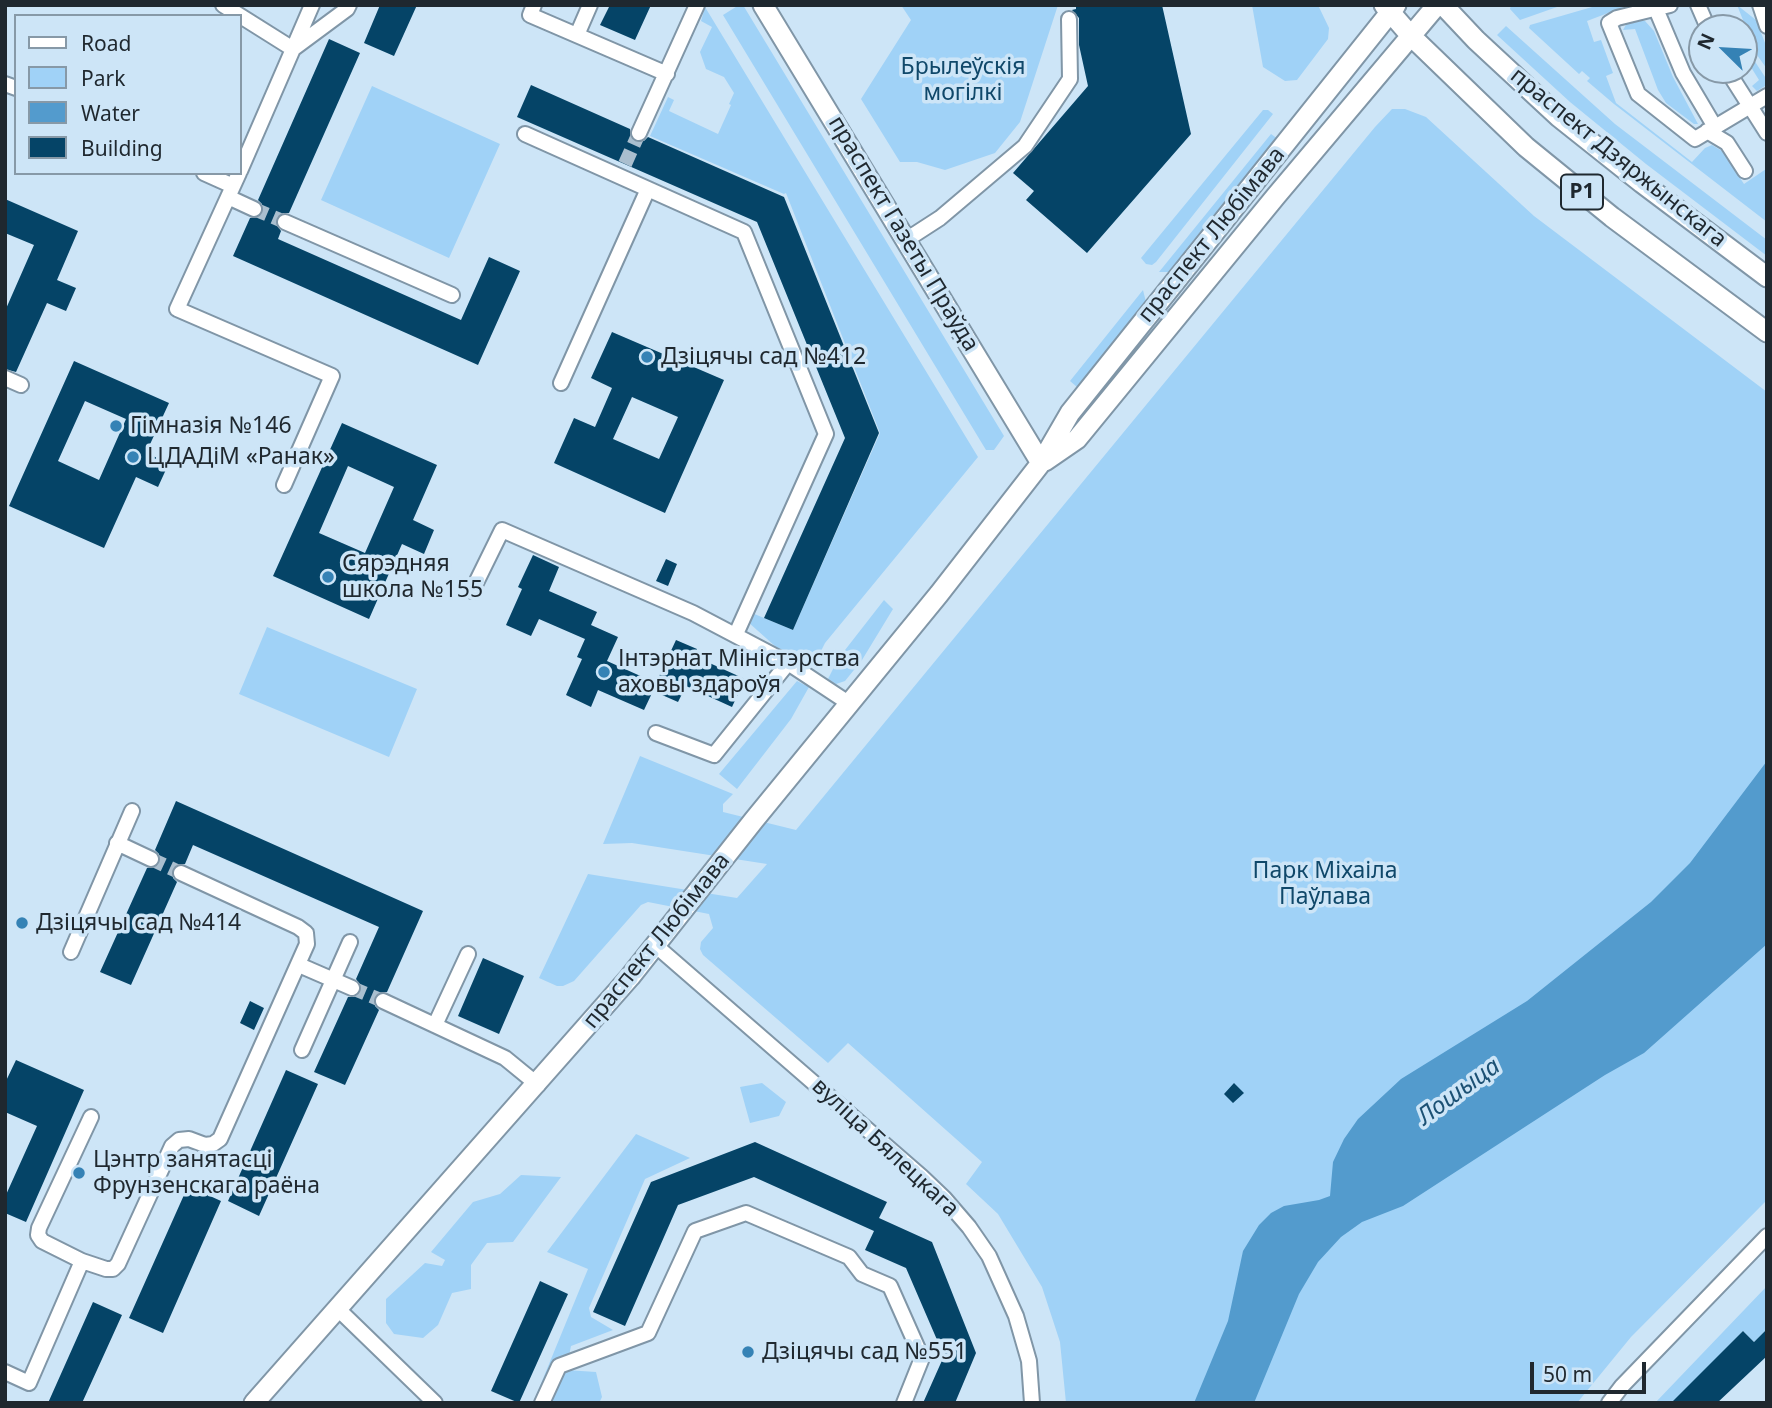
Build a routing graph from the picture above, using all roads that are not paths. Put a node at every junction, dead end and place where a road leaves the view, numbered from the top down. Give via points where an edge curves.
1 (312, 5) edge
2 (349, 5) edge
3 (534, 5) edge
4 (590, 5) edge
5 (697, 5) edge
6 (764, 5) edge
7 (1437, 5) edge
8 (1443, 5) edge
9 (1760, 5) edge
10 (1663, 7) edge
11 (1390, 8) edge
12 (242, 17) edge
13 (1069, 19) dead end
14 (1767, 26) edge
15 (577, 35) junction
16 (1411, 36) junction
17 (293, 49) junction
18 (667, 74) junction
19 (1735, 84) edge
20 (1767, 96) edge
21 (1748, 107) junction
22 (1711, 129) junction
23 (639, 133) tunnel mouth
24 (1767, 133) edge
25 (525, 134) dead end
26 (242, 166) edge
27 (1745, 171) dead end
28 (211, 175) edge
29 (235, 182) edge
30 (648, 189) junction
31 (254, 209) tunnel mouth
32 (285, 222) tunnel mouth
33 (906, 240) junction
34 (1767, 277) edge
35 (453, 295) dead end
36 (1767, 332) edge
37 (5, 378) edge
38 (561, 383) dead end
39 (21, 385) dead end
40 (1041, 463) junction
41 (284, 485) dead end
42 (472, 591) dead end
43 (736, 634) junction
44 (789, 663) junction
45 (850, 704) junction
46 (656, 733) dead end
47 (132, 811) dead end
48 (117, 844) junction
49 (150, 859) tunnel mouth
50 (181, 873) tunnel mouth
51 (350, 942) dead end
52 (655, 945) junction
53 (71, 952) dead end
54 (468, 954) dead end
55 (299, 965) junction
56 (333, 980) junction
57 (352, 988) tunnel mouth
58 (383, 1001) tunnel mouth
59 (435, 1025) junction
60 (302, 1050) dead end
61 (537, 1085) junction
62 (91, 1117) dead end
63 (1767, 1236) edge
64 (82, 1261) junction
65 (338, 1310) junction
66 (5, 1372) edge
67 (254, 1403) edge
68 (435, 1403) edge
69 (542, 1403) edge
70 (904, 1403) edge
71 (1032, 1403) edge
72 (1609, 1403) edge

1 - 17 street
2 - 17 street
3 - 15 street via 530,15
4 - 15 street
5 - 18 street
6 - 33 main road, праспект Газеты Праўда
7 - 16 main road, праспект Любімава
8 - 34 main road, праспект Дзяржынскага / Р1 via 1559,117
9 - 14 street
10 - 22 street via 1683,73
10 - 22 street via 1609,23 1637,94 1695,139
11 - 16 main road, праспект Дзяржынскага / Р1
11 - 40 main road, праспект Любімава via 1070,413
12 - 17 street
13 - 33 street via 1070,79 1025,146 940,218
15 - 18 street
16 - 36 main road, праспект Дзяржынскага / Р1 via 1526,147
16 - 40 main road, праспект Любімава via 1077,439
17 - 26 street
18 - 23 street
19 - 21 street
20 - 21 street
21 - 22 street
21 - 24 street
22 - 27 street via 1727,143
25 - 30 street via 622,170
28 - 29 street
29 - 31 street
29 - 41 street via 177,309 332,376
30 - 38 street
30 - 43 street via 744,232 826,434
32 - 35 street
33 - 40 main road, праспект Газеты Праўда
37 - 39 street
40 - 45 main road, праспект Любімава
42 - 43 street via 502,530
43 - 44 street
44 - 45 street
44 - 46 street via 714,755
45 - 52 main road, праспект Любімава
47 - 48 street
48 - 49 street
48 - 53 street
50 - 55 street via 306,933
51 - 56 street
52 - 61 main road, праспект Любімава
52 - 71 street, вуліца Бялецкага via 911,1168 969,1227 989,1256 1016,1316 1029,1361
54 - 59 street
55 - 56 street
55 - 64 street via 219,1139 205,1145 179,1140 172,1146 113,1269
56 - 57 street
56 - 60 street
58 - 59 street
59 - 61 street via 506,1058
61 - 65 main road, праспект Любімава
62 - 64 street via 38,1235 41,1241
63 - 72 street
64 - 66 street via 29,1383
65 - 67 main road, праспект Любімава
65 - 68 street
69 - 70 street via 559,1366 648,1334 695,1231 746,1213 849,1257 862,1274 890,1286 922,1358

